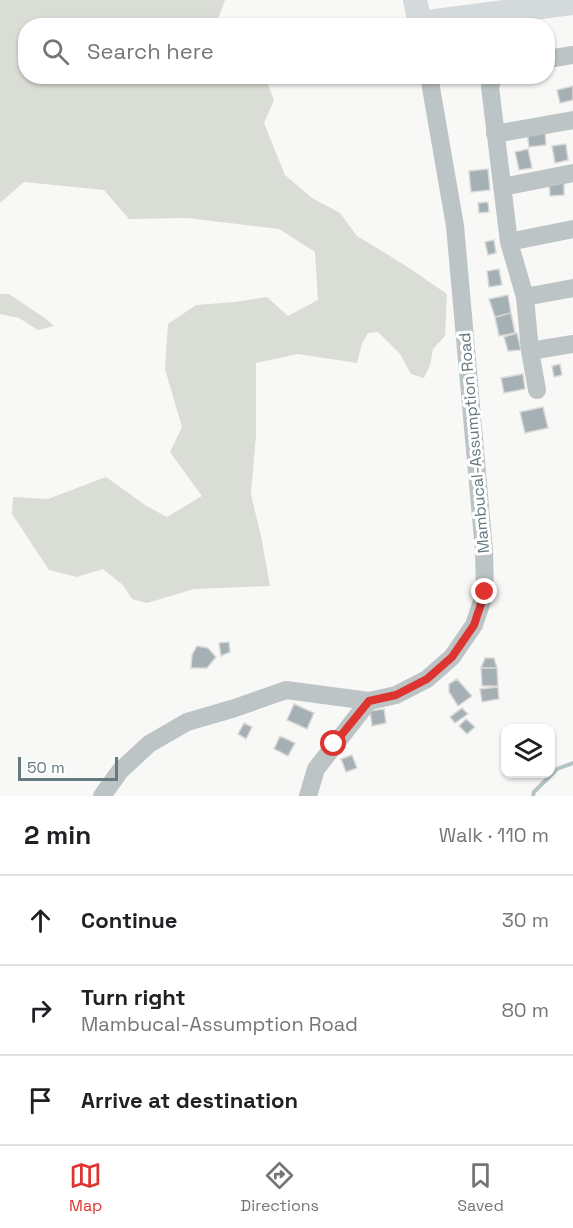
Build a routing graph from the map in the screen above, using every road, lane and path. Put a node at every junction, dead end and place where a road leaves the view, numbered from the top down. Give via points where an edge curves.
1 (573, 3) edge
2 (418, 16) edge
3 (573, 55) edge
4 (555, 58) edge
5 (430, 84) edge
6 (491, 84) edge
7 (573, 120) edge
8 (495, 134) junction
9 (573, 172) edge
10 (502, 187) junction
11 (573, 229) edge
12 (509, 242) junction
13 (573, 288) edge
14 (525, 297) junction
15 (573, 344) edge
16 (530, 351) junction
17 (537, 390) dead end
18 (369, 701) junction
19 (102, 796) edge
20 (308, 796) edge

1 - 2 main road
3 - 4 street
5 - 18 street, Mambucal-Assumption Road via 455,226 485,592 474,625 452,657 427,679 396,695
6 - 8 street
7 - 8 street
8 - 10 street
9 - 10 street
10 - 12 street
11 - 12 street
12 - 14 street
13 - 14 street
14 - 16 street
15 - 16 street
16 - 17 street
18 - 19 street, Mambucal-Assumption Road via 286,690 187,722 149,744 120,771
18 - 20 street via 316,769

